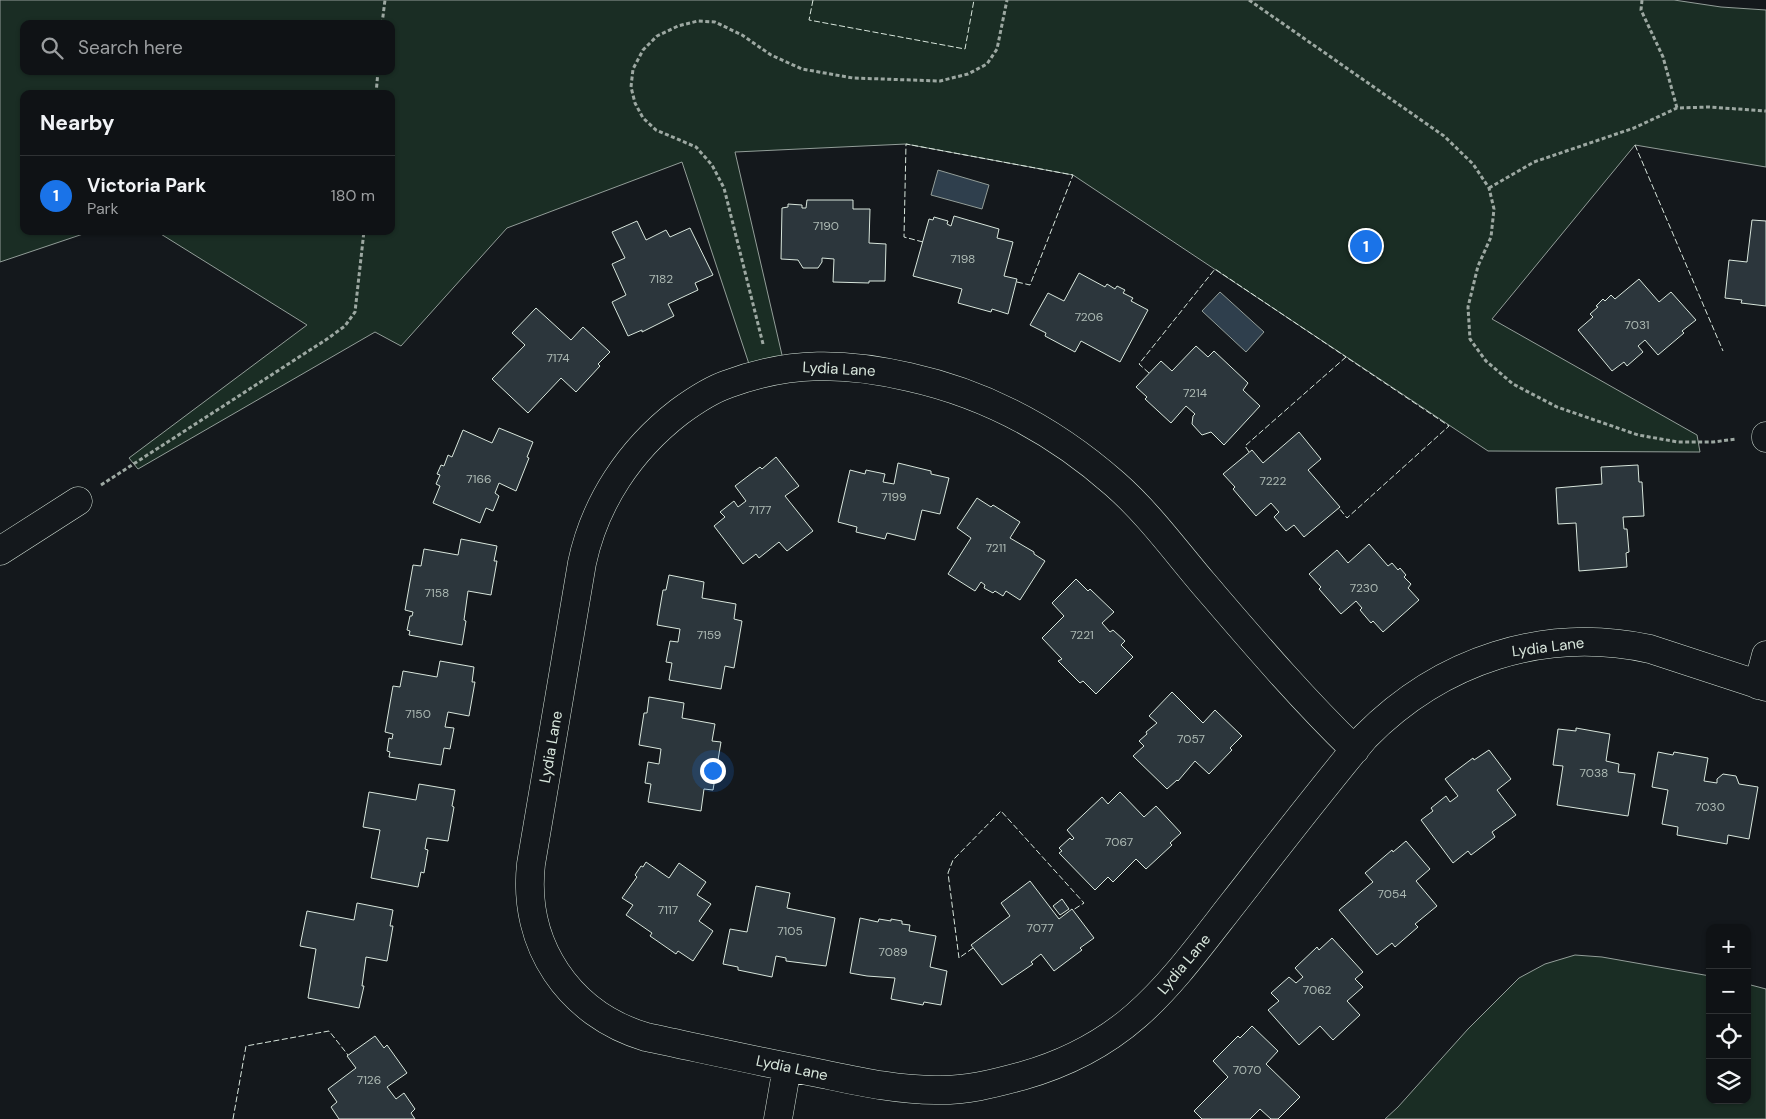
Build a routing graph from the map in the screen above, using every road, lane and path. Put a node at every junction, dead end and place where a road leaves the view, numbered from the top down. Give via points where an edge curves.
1 (385, 0) edge
2 (1007, 0) edge
3 (1249, 0) edge
4 (1642, 0) edge
5 (382, 20) edge
6 (378, 75) edge
7 (376, 90) edge
8 (1677, 108) junction
9 (1766, 111) edge
10 (1489, 188) junction
11 (364, 235) edge
12 (770, 371) junction
13 (1766, 437) edge
14 (78, 500) joint
15 (0, 551) edge
16 (1766, 655) edge
17 (1762, 686) edge
18 (1355, 750) junction
19 (787, 1067) junction
20 (778, 1119) edge

1 - 5 path
2 - 12 path via 997,49 987,64 968,74 940,81 853,78 802,69 715,22 678,26 656,36 643,50 633,70 631,87 634,103 656,130 696,147 712,165 724,188
3 - 10 path via 1444,136 1473,164
4 - 8 path via 1641,10 1663,57
6 - 7 path
8 - 9 path
8 - 10 path via 1634,128 1534,162
10 - 13 path via 1494,209 1491,237 1478,266 1468,307 1470,339 1486,361 1513,384 1557,407 1638,435 1678,442
11 - 14 path via 355,312 345,326
12 - 18 street, Lydia Lane via 815,365 903,375 981,399 1043,430 1097,469 1130,498 1315,711
12 - 19 street, Lydia Lane via 718,388 671,419 627,464 601,506 582,563 531,864 530,906 539,940 554,970 582,1002 604,1018 646,1037
14 - 15 street
16 - 17 street
17 - 18 street, Lydia Lane via 1630,645 1587,641 1536,645 1479,660 1441,679 1387,715
18 - 19 street, Lydia Lane via 1168,985 1135,1018 1086,1052 1031,1074 950,1090 903,1089
19 - 20 street

